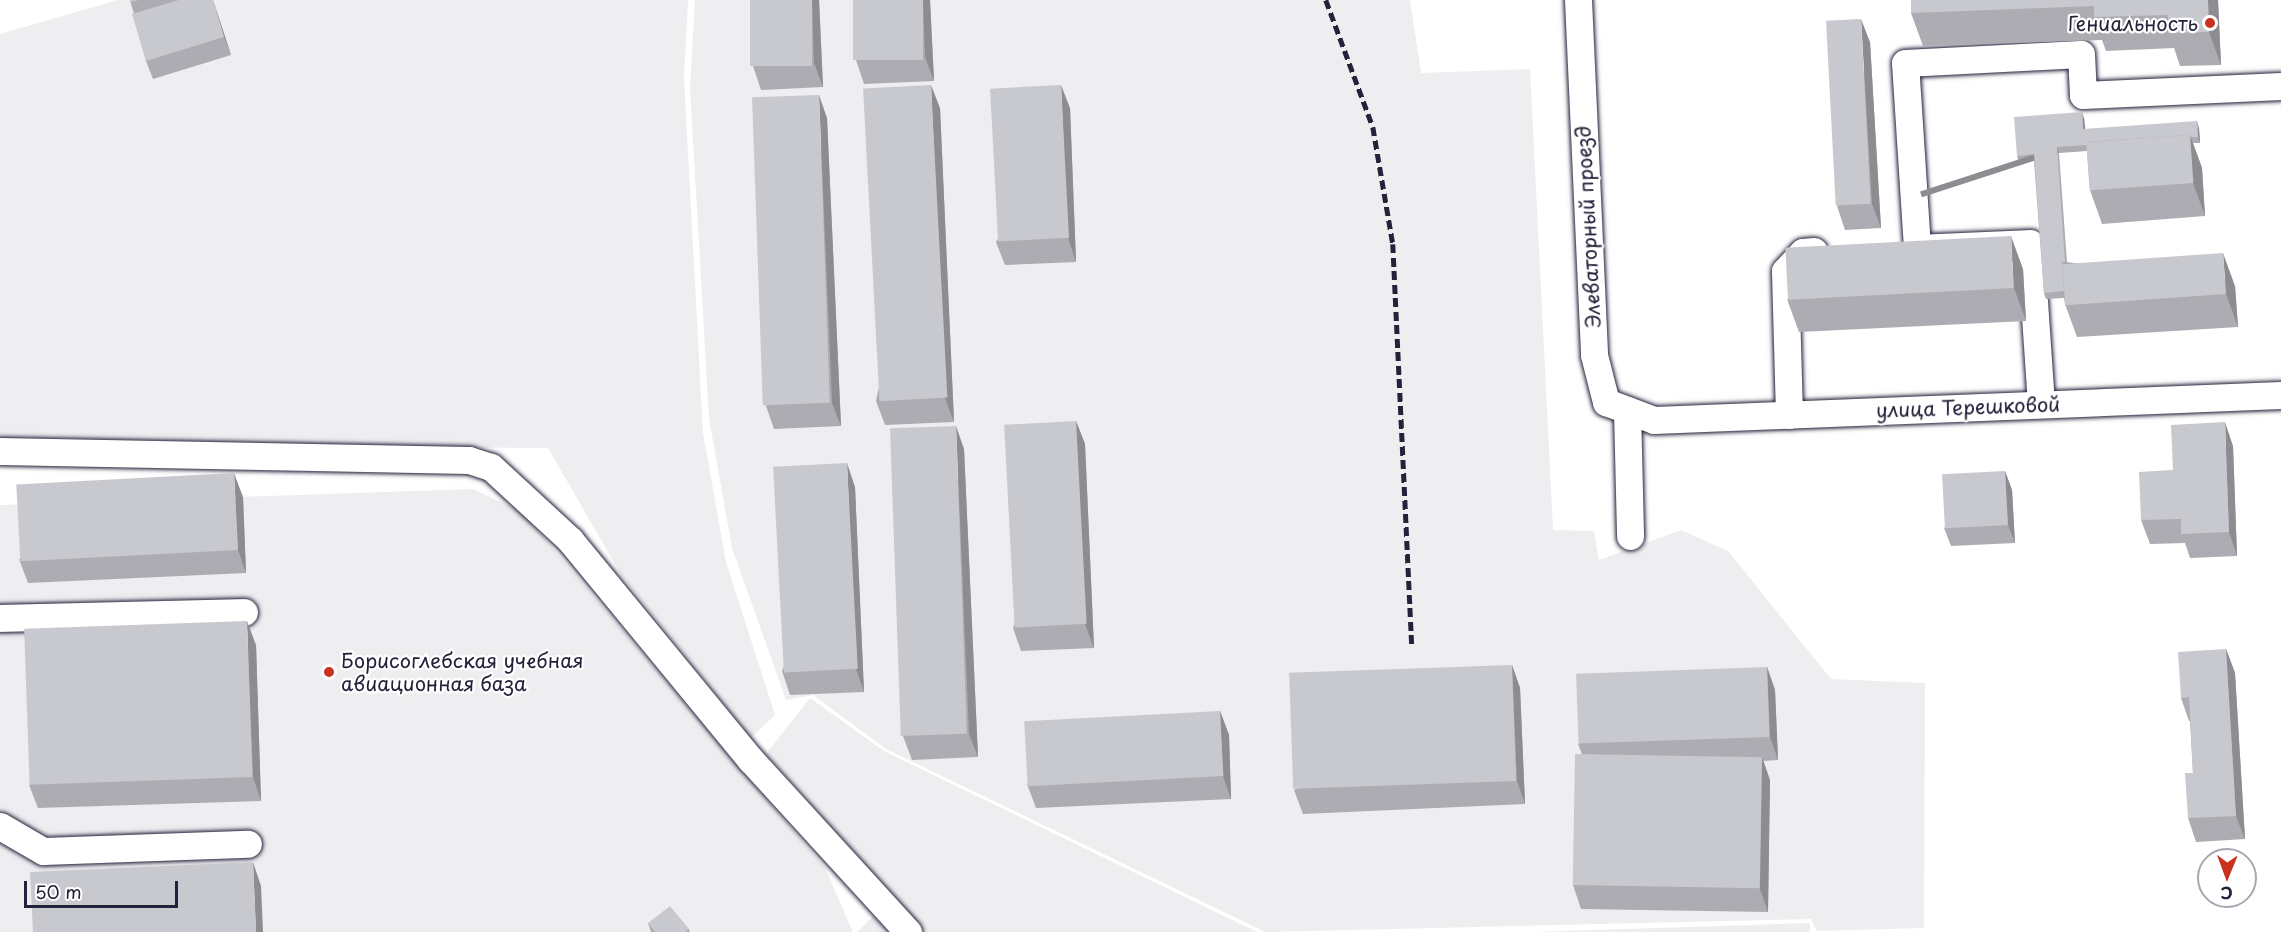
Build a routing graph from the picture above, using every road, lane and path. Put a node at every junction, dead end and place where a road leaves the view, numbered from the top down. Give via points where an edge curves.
1 (1578, 0) edge
2 (2281, 86) edge
3 (1837, 250) edge
4 (2281, 395) edge
5 (2041, 404) junction
6 (1627, 410) junction
7 (1789, 415) junction
8 (1654, 420) joint
9 (0, 451) edge
10 (1630, 536) dead end
11 (244, 612) dead end
12 (0, 618) edge
13 (0, 826) edge
14 (248, 844) dead end
15 (908, 932) edge

1 - 6 street, Элеваторный проезд via 1594,355 1606,402
2 - 5 street via 2083,95 2080,54 1905,63 1906,248 2030,243
3 - 7 street via 1803,252 1785,271
4 - 5 street, улица Терешковой
5 - 7 street, улица Терешковой
6 - 8 street, Элеваторный проезд
6 - 10 street
7 - 8 street, улица Терешковой
9 - 15 street via 468,460 491,467 570,540 751,760
11 - 12 street
13 - 14 street via 44,850

